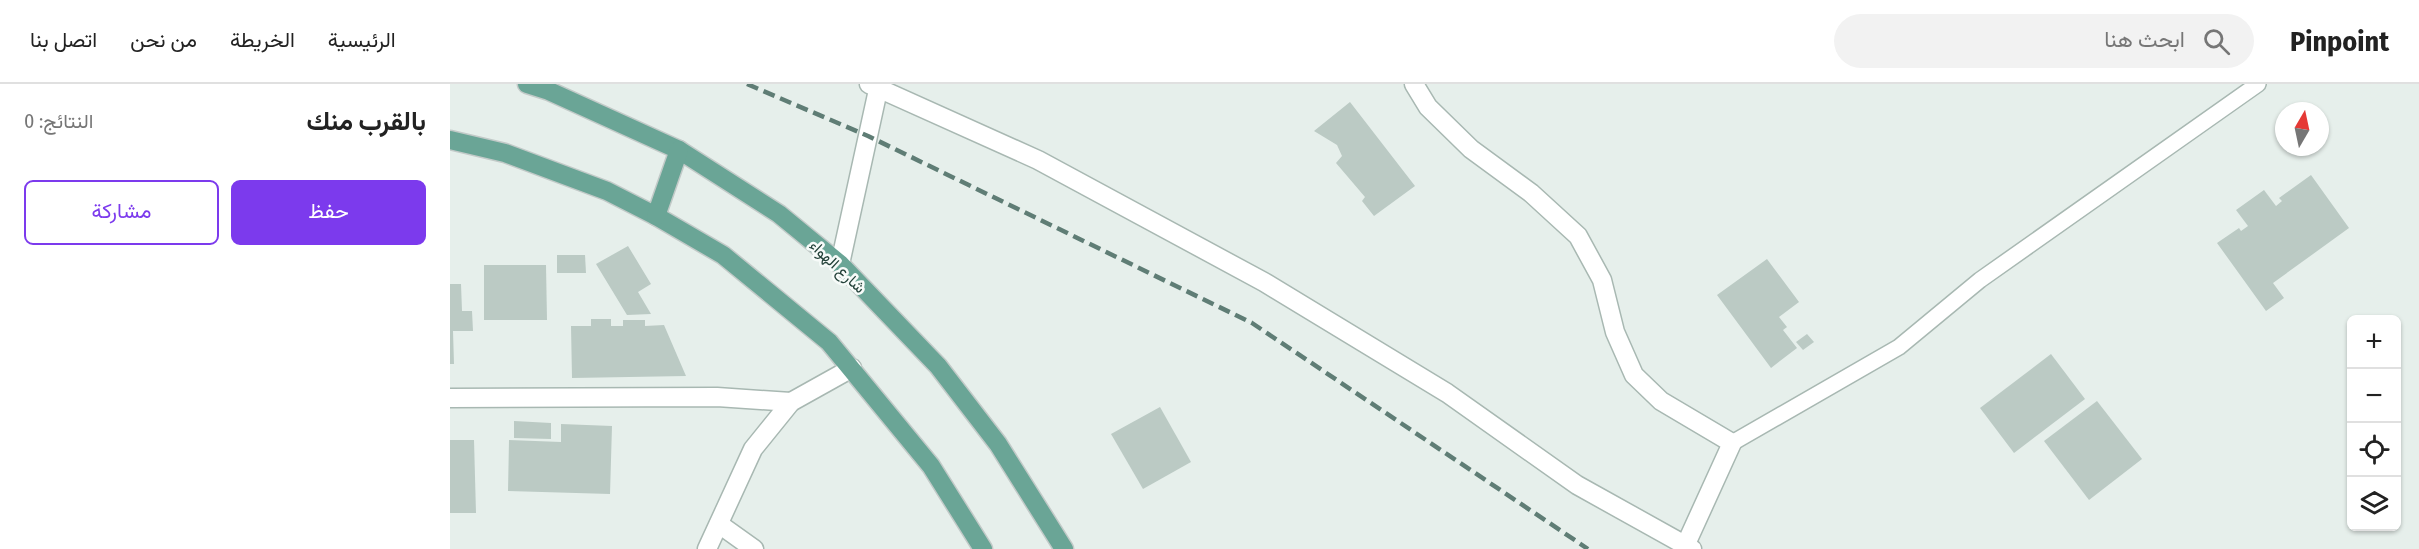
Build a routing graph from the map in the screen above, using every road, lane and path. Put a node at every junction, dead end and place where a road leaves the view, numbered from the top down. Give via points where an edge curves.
1 (527, 84) edge
2 (1414, 84) edge
3 (2258, 84) edge
4 (873, 87) edge
5 (450, 140) edge
6 (679, 150) junction
7 (656, 216) junction
8 (840, 264) junction
9 (852, 368) junction
10 (450, 398) edge
11 (791, 402) junction
12 (1732, 443) junction
13 (719, 524) junction
14 (1689, 547) edge
15 (707, 549) edge
16 (754, 549) edge
17 (983, 549) edge
18 (1064, 549) edge

1 - 6 main road, شارع الهواء
2 - 12 street via 1428,107 1471,149 1532,193 1578,236 1602,280 1615,332 1634,375 1661,401
3 - 12 lane via 1980,280 1899,347
4 - 8 street
4 - 14 street via 1038,160 1264,282 1448,393 1577,485
5 - 7 main road via 505,153 607,191
6 - 7 main road
6 - 8 main road, شارع الهواء via 779,213
7 - 9 main road via 723,255 828,342
8 - 18 main road, شارع الهواء via 938,366 998,444
9 - 11 street
9 - 17 main road via 931,466
10 - 11 street via 717,397
11 - 13 street via 753,449
12 - 14 street
13 - 15 street
13 - 16 street

